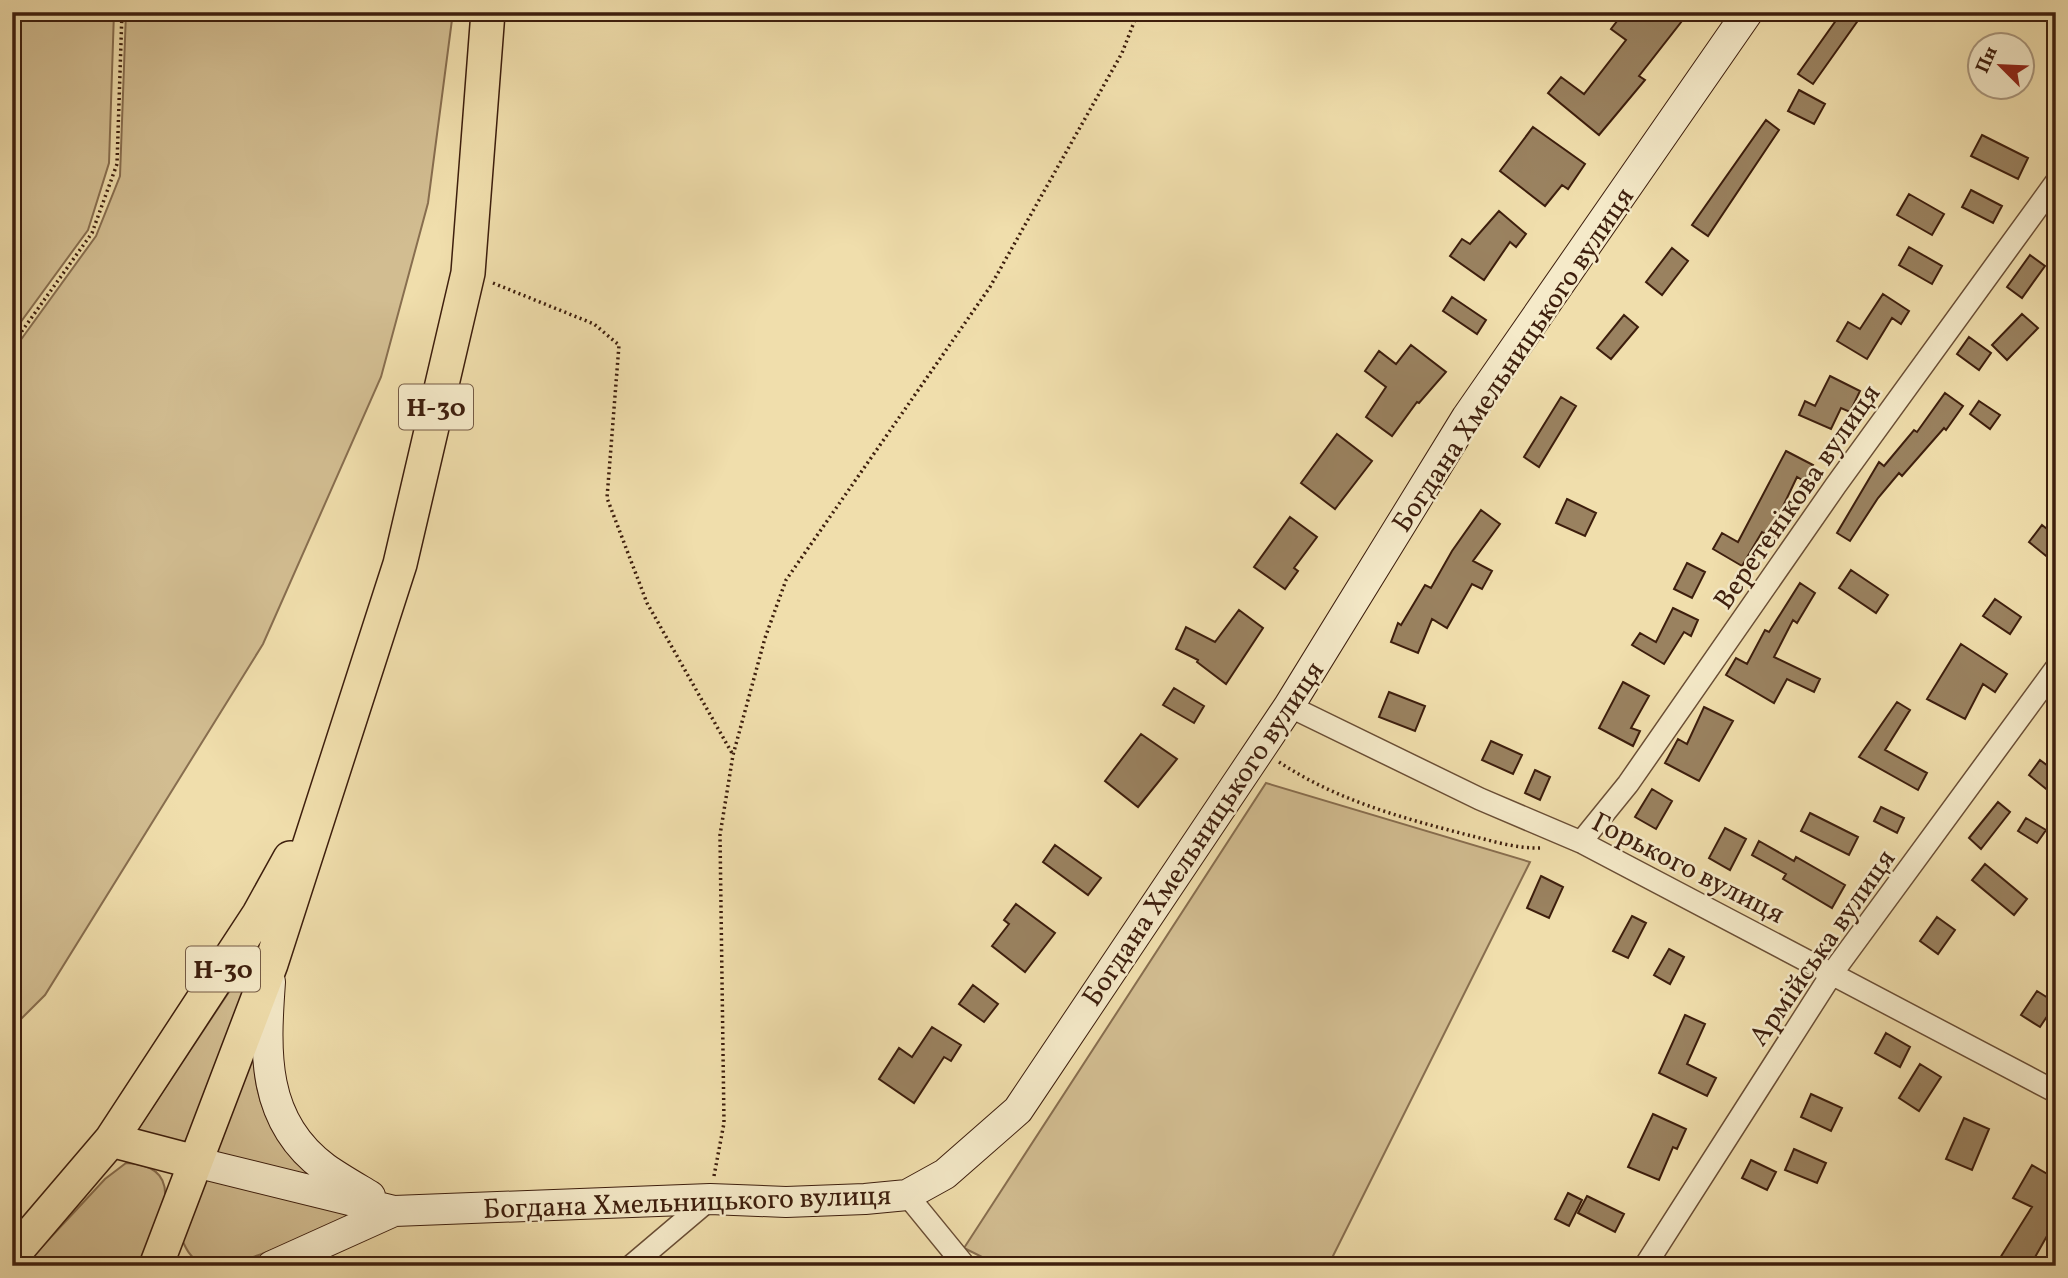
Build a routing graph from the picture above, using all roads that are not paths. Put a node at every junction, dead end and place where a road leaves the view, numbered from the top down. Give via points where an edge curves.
1 (488, 12) edge
2 (1748, 12) edge
3 (2056, 182) edge
4 (2056, 668) edge
5 (1289, 706) junction
6 (326, 791) junction
7 (1581, 842) junction
8 (271, 964) junction
9 (1833, 972) junction
10 (2056, 1093) edge
11 (111, 1140) junction
12 (195, 1162) junction
13 (907, 1195) junction
14 (710, 1199) junction
15 (394, 1211) junction
16 (12, 1256) edge
17 (156, 1266) edge
18 (272, 1266) edge
19 (631, 1266) edge
20 (965, 1266) edge
21 (1645, 1266) edge

1 - 6 main road, Н-30 via 468,273 400,564
2 - 5 street, Богдана Хмельницького вулиця via 1467,417
3 - 7 street, Веретенікова вулиця via 1836,485 1628,784
4 - 9 street, Армійська вулиця
5 - 7 street, Горького вулиця via 1480,799
5 - 13 street, Богдана Хмельницького вулиця via 1018,1110 945,1174
6 - 8 main road, Н-30
6 - 11 main road, Н-30 via 259,914
7 - 9 street, Горького вулиця
8 - 12 main road, Н-30
8 - 15 street via 265,1045 270,1083 283,1118 323,1167
9 - 10 street, Горького вулиця
9 - 21 street, Армійська вулиця
11 - 12 main road
11 - 16 main road, Н-30
12 - 15 street
12 - 17 main road, Н-30
13 - 14 street, Богдана Хмельницького вулиця via 786,1202
13 - 20 street
14 - 15 street, Богдана Хмельницького вулиця
14 - 19 street
15 - 18 street

